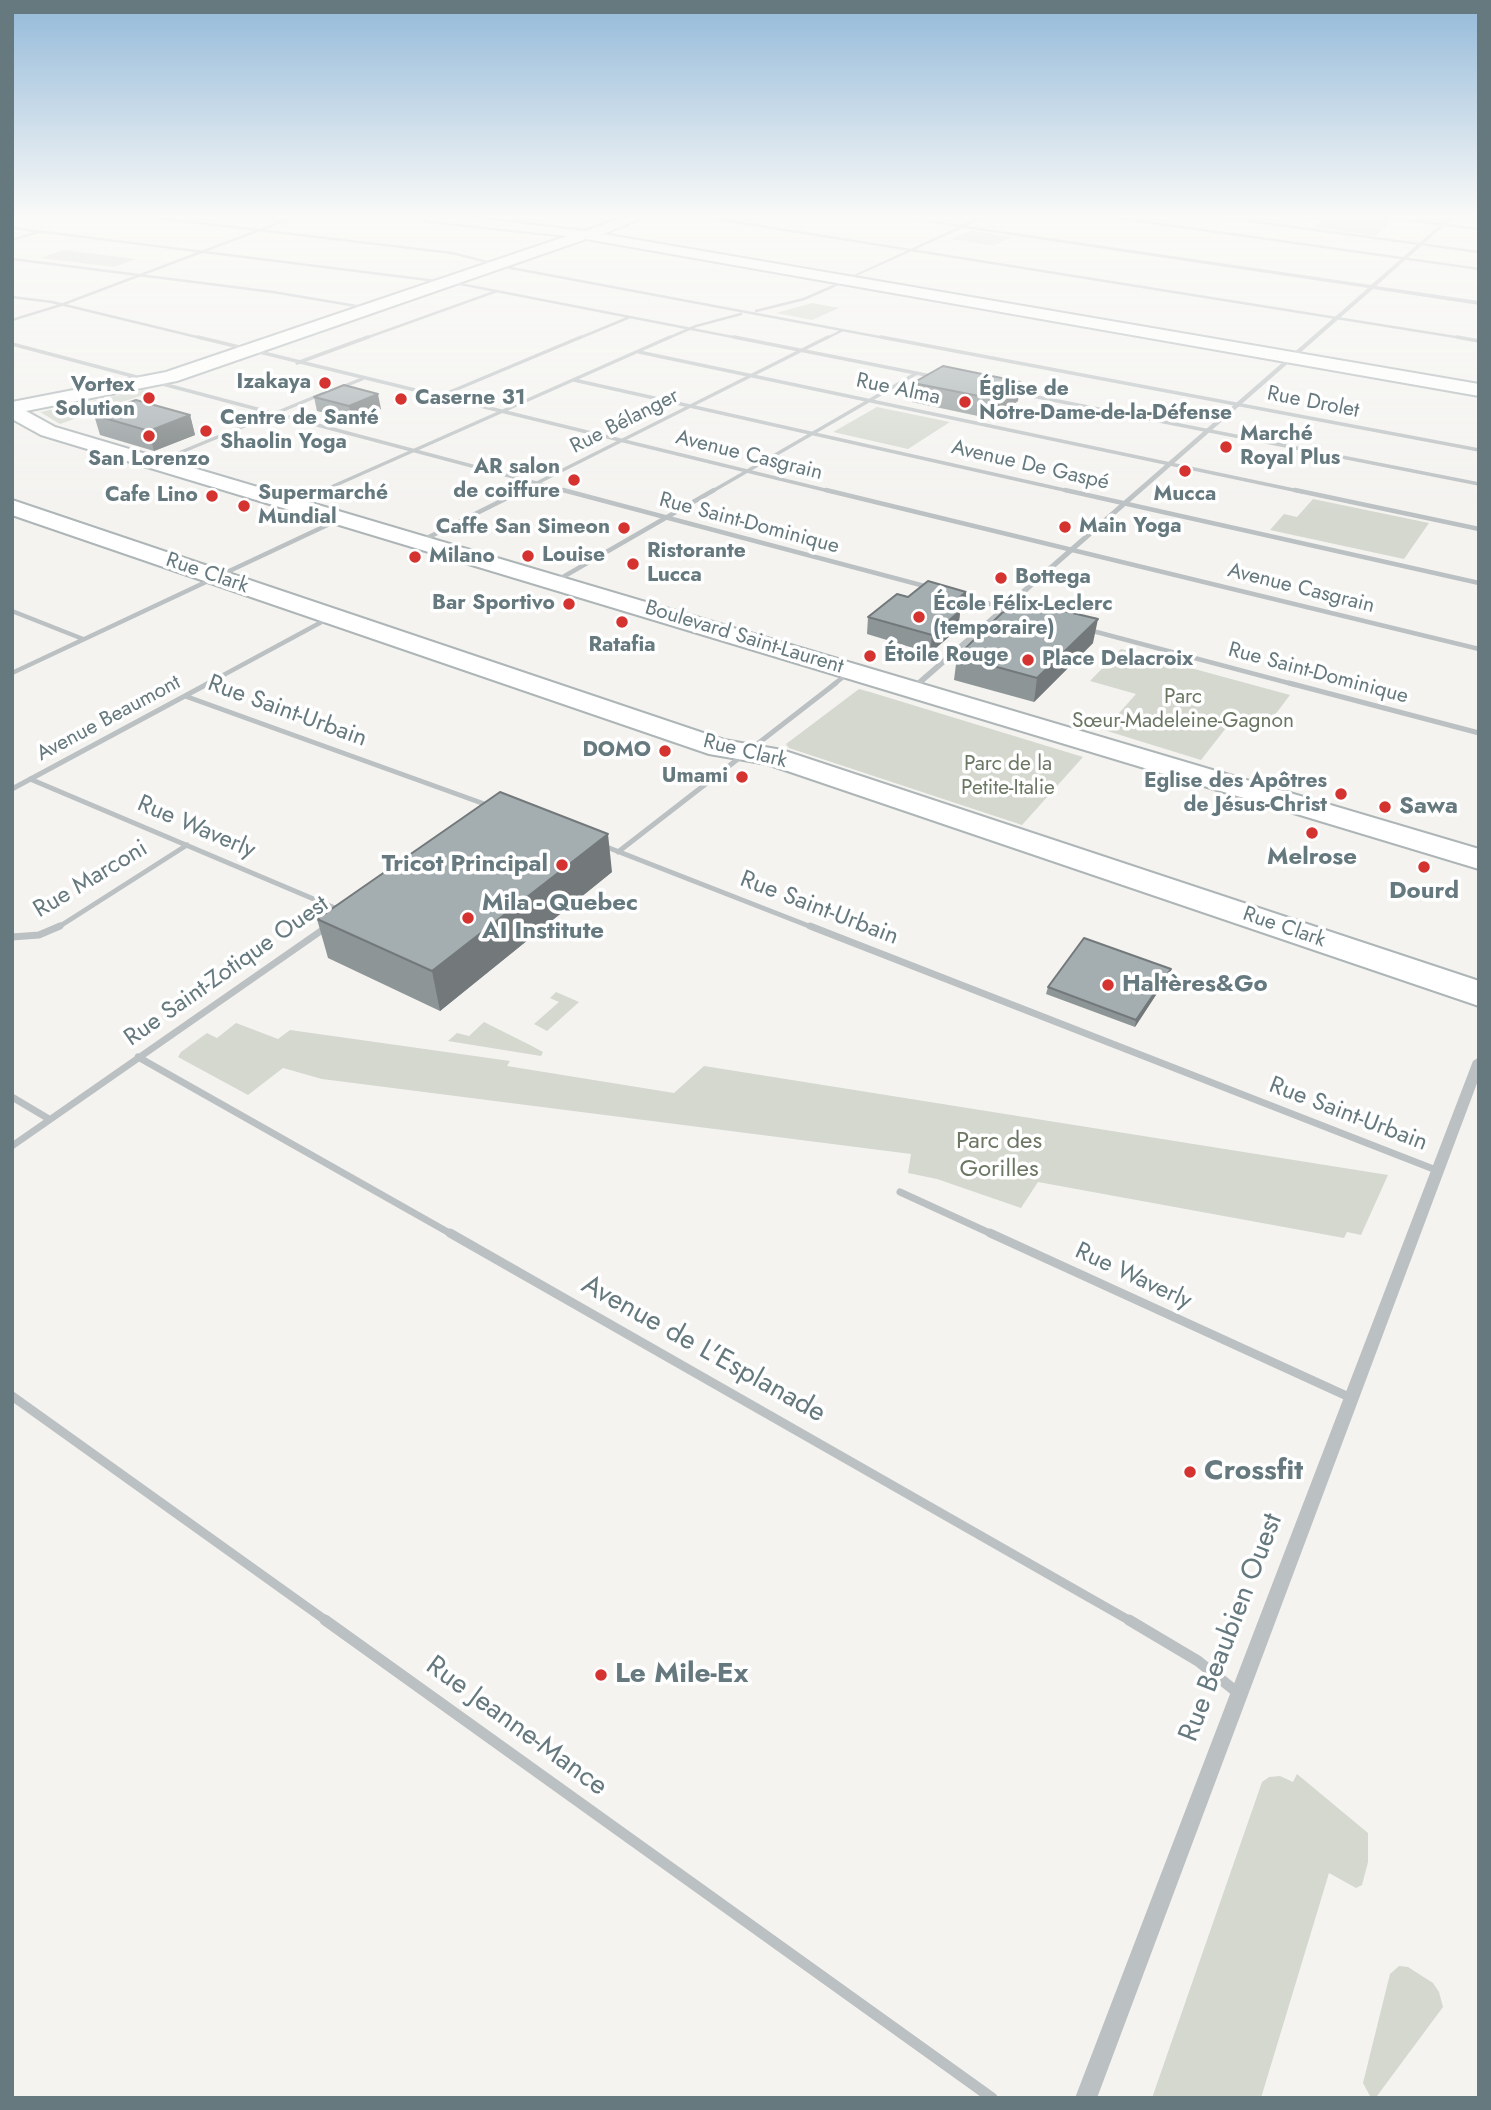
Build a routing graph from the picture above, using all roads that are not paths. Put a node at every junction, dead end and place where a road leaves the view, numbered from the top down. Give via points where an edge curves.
1 (103, 315) edge
2 (349, 315) edge
3 (428, 315) edge
4 (736, 315) edge
5 (767, 315) edge
6 (1046, 315) edge
7 (1317, 315) edge
8 (1343, 315) edge
9 (631, 316) joint
10 (1339, 319) junction
11 (691, 328) junction
12 (844, 330) junction
13 (1479, 341) edge
14 (12, 344) edge
15 (803, 350) junction
16 (246, 351) junction
17 (639, 352) junction
18 (1294, 358) junction
19 (297, 363) junction
20 (917, 373) junction
21 (752, 376) junction
22 (939, 377) edge
23 (362, 379) junction
24 (574, 380) junction
25 (151, 381) junction
26 (1479, 390) edge
27 (1010, 391) edge
28 (438, 397) junction
29 (871, 400) junction
30 (1240, 405) junction
31 (690, 407) junction
32 (12, 410) edge
33 (501, 412) junction
34 (276, 414) junction
35 (12, 422) edge
36 (48, 430) junction
37 (1210, 431) junction
38 (812, 434) junction
39 (620, 441) junction
40 (1479, 450) edge
41 (414, 451) junction
42 (157, 462) junction
43 (1173, 464) junction
44 (746, 472) junction
45 (537, 483) junction
46 (1479, 484) edge
47 (294, 503) junction
48 (1126, 504) junction
49 (12, 508) edge
50 (343, 518) junction
51 (666, 518) junction
52 (1479, 528) edge
53 (420, 541) junction
54 (1074, 551) junction
55 (217, 577) junction
56 (556, 582) junction
57 (1479, 583) edge
58 (944, 591) edge
59 (955, 594) edge
60 (1011, 609) junction
61 (12, 611) edge
62 (332, 616) junction
63 (1080, 628) edge
64 (83, 639) junction
65 (1479, 649) edge
66 (852, 671) junction
67 (12, 673) edge
68 (913, 689) junction
69 (185, 696) junction
70 (1479, 733) edge
71 (747, 752) junction
72 (30, 779) junction
73 (12, 789) edge
74 (491, 814) edge
75 (594, 843) edge
76 (187, 845) junction
77 (618, 852) junction
78 (1479, 859) edge
79 (347, 913) joint
80 (12, 937) edge
81 (1479, 994) edge
82 (138, 1057) junction
83 (1479, 1062) edge
84 (12, 1097) edge
85 (49, 1119) junction
86 (12, 1146) edge
87 (1436, 1170) junction
88 (900, 1192) dead end
89 (12, 1396) edge
90 (1349, 1397) junction
91 (1238, 1693) junction
92 (992, 2098) edge
93 (1086, 2098) edge

1 - 16 street, Avenue Casgrain
2 - 16 main road
3 - 19 street
4 - 11 street
5 - 12 street, Rue Drolet
6 - 18 main road
7 - 10 street
8 - 10 street
9 - 11 street
9 - 28 street
10 - 13 street
10 - 18 street
11 - 15 street
11 - 17 street
12 - 15 street, Rue Bélanger
12 - 30 street, Rue Drolet
14 - 25 street, Rue Saint-Dominique
15 - 20 street
15 - 21 street, Rue Bélanger
16 - 19 street, Avenue Casgrain
16 - 25 main road
17 - 21 street, Rue Alma
17 - 24 street
18 - 26 main road
18 - 30 street
19 - 23 street, Avenue Casgrain
20 - 22 street
20 - 29 street
21 - 29 street, Rue Alma
21 - 31 street, Rue Bélanger
23 - 28 street, Avenue Casgrain
23 - 34 street
24 - 31 street, Avenue De Gaspé
24 - 33 street
25 - 32 main road
25 - 34 street, Rue Saint-Dominique
27 - 37 street
28 - 33 street, Avenue Casgrain
29 - 38 street
29 - 43 street, Rue Alma
30 - 37 street
30 - 40 street, Rue Drolet
31 - 38 street, Avenue De Gaspé
31 - 39 street, Rue Bélanger
32 - 36 main road, Boulevard Saint-Laurent
33 - 39 street, Avenue Casgrain
33 - 41 street
34 - 41 street, Rue Saint-Dominique
34 - 42 street
35 - 36 main road
36 - 42 main road, Boulevard Saint-Laurent
37 - 43 street
37 - 46 street
38 - 44 street
38 - 48 street, Avenue De Gaspé
39 - 44 street, Avenue Casgrain
39 - 45 street, Rue Bélanger
41 - 45 street, Rue Saint-Dominique
41 - 47 street
42 - 47 main road, Boulevard Saint-Laurent
43 - 48 street
43 - 52 street, Rue Alma
44 - 51 street
44 - 54 street, Avenue Casgrain
45 - 51 street, Rue Saint-Dominique
45 - 53 street, Rue Bélanger
47 - 50 main road, Boulevard Saint-Laurent
48 - 54 street
48 - 57 street, Avenue De Gaspé
49 - 55 main road, Rue Clark
50 - 53 main road, Boulevard Saint-Laurent
50 - 55 street
51 - 56 street
51 - 58 street, Rue Saint-Dominique
53 - 56 main road, Boulevard Saint-Laurent
54 - 60 street
54 - 65 street, Avenue Casgrain
55 - 62 main road, Rue Clark
55 - 64 street
56 - 66 main road, Boulevard Saint-Laurent
59 - 60 street
60 - 68 street
61 - 64 street
62 - 69 street, Avenue Beaumont
62 - 71 main road, Rue Clark via 719,748
63 - 70 street, Rue Saint-Dominique
64 - 67 street
66 - 68 main road, Boulevard Saint-Laurent
66 - 71 street
68 - 78 main road, Boulevard Saint-Laurent
69 - 72 street, Avenue Beaumont
69 - 74 street, Rue Saint-Urbain via 499,809
71 - 77 street
71 - 81 main road, Rue Clark via 798,765
72 - 73 street, Avenue Beaumont
72 - 76 street, Rue Waverly
75 - 77 street, Rue Saint-Urbain
76 - 79 street, Rue Waverly
76 - 80 street, Rue Marconi via 57,928
77 - 87 street, Rue Saint-Urbain
79 - 82 street, Rue Saint-Zotique Ouest
82 - 85 street, Rue Saint-Zotique Ouest
82 - 91 street, Avenue de L'Esplanade via 984,1535 1198,1661
83 - 87 street, Rue Beaubien Ouest
84 - 85 street
85 - 86 street, Rue Saint-Zotique Ouest
87 - 90 street, Rue Beaubien Ouest
88 - 90 street, Rue Waverly
89 - 92 street, Rue Jeanne-Mance
90 - 91 street, Rue Beaubien Ouest
91 - 93 street, Rue Beaubien Ouest

